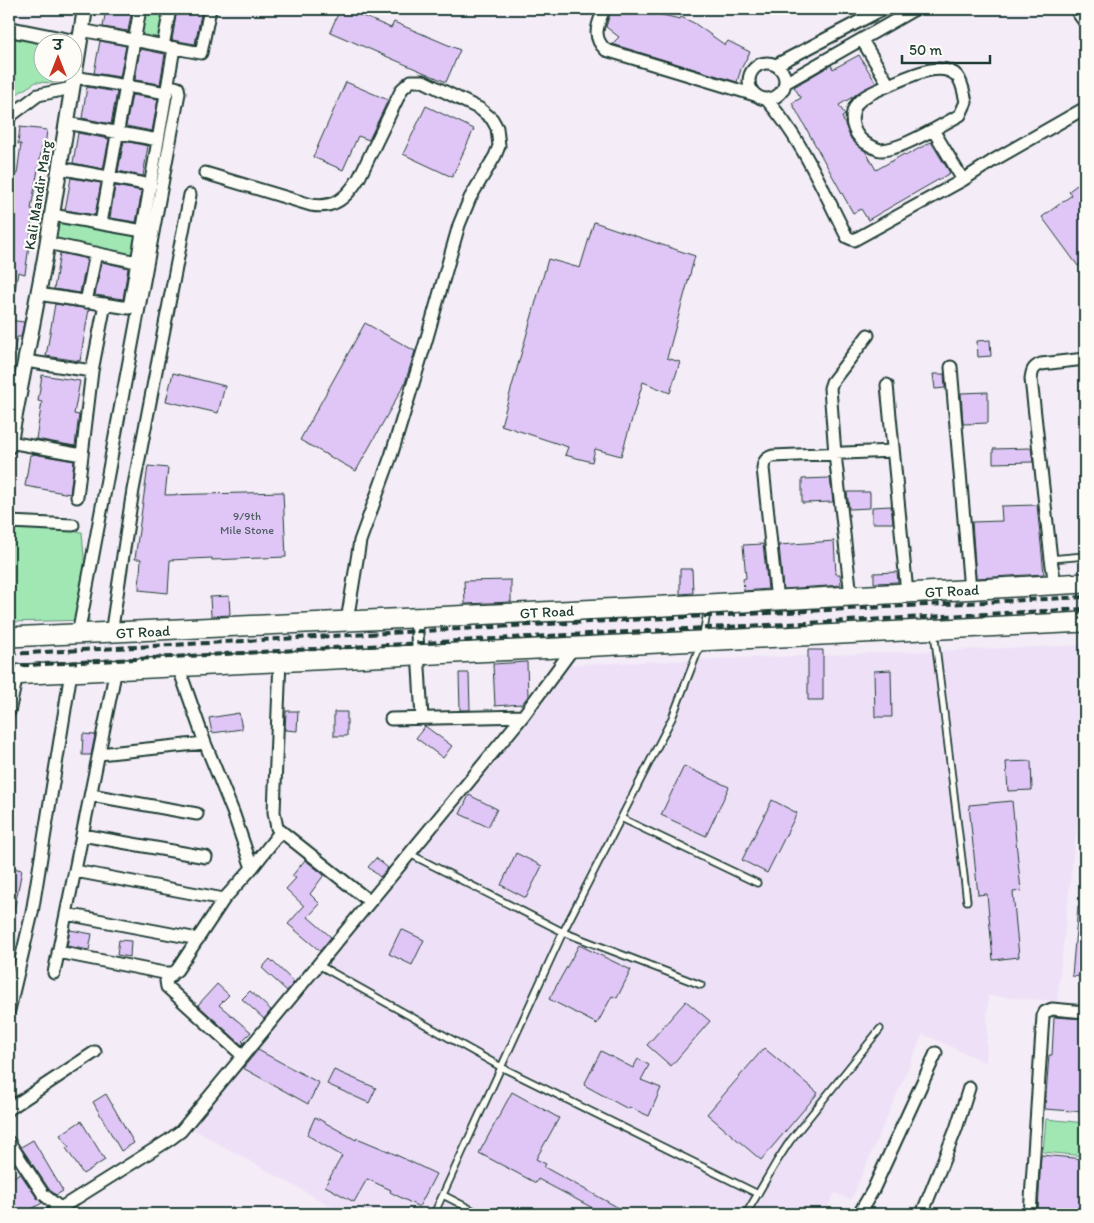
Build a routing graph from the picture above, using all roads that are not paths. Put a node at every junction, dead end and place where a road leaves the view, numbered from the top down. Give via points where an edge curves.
1 (85, 9) edge
2 (140, 9) edge
3 (170, 9) edge
4 (210, 9) edge
5 (604, 9) edge
6 (883, 9) edge
7 (914, 9) edge
8 (1077, 9) edge
9 (1085, 20) edge
10 (9, 29) edge
11 (39, 32) edge
12 (81, 32) edge
13 (82, 36) edge
14 (134, 40) junction
15 (862, 40) junction
16 (169, 47) junction
17 (776, 65) junction
18 (73, 83) junction
19 (785, 83) junction
20 (889, 85) junction
21 (125, 86) junction
22 (167, 89) junction
23 (761, 97) junction
24 (1085, 108) edge
25 (9, 117) edge
26 (66, 123) junction
27 (933, 130) junction
28 (117, 132) junction
29 (158, 140) junction
30 (59, 168) junction
31 (204, 173) dead end
32 (109, 178) junction
33 (963, 180) junction
34 (151, 185) junction
35 (190, 195) dead end
36 (52, 215) junction
37 (101, 223) junction
38 (143, 231) junction
39 (47, 243) junction
40 (96, 253) junction
41 (137, 262) junction
42 (38, 294) junction
43 (86, 302) junction
44 (105, 304) junction
45 (868, 335) dead end
46 (1085, 359) edge
47 (25, 361) junction
48 (951, 367) dead end
49 (92, 371) junction
50 (886, 384) dead end
51 (10, 438) edge
52 (893, 451) junction
53 (835, 454) junction
54 (82, 455) junction
55 (77, 497) dead end
56 (9, 522) edge
57 (73, 525) dead end
58 (1085, 556) edge
59 (1051, 559) junction
60 (1085, 583) edge
61 (1055, 585) junction
62 (970, 590) junction
63 (907, 593) junction
64 (851, 596) junction
65 (777, 601) junction
66 (708, 604) junction
67 (416, 618) junction
68 (347, 621) junction
69 (1085, 622) edge
70 (934, 629) junction
71 (111, 634) junction
72 (78, 635) junction
73 (9, 637) edge
74 (702, 641) junction
75 (574, 647) junction
76 (419, 654) junction
77 (280, 660) junction
78 (178, 666) junction
79 (116, 669) junction
80 (71, 672) junction
81 (13, 675) edge
82 (9, 712) edge
83 (523, 716) junction
84 (422, 718) junction
85 (391, 720) dead end
86 (205, 743) junction
87 (99, 754) junction
88 (91, 795) junction
89 (197, 814) dead end
90 (621, 818) junction
91 (281, 831) junction
92 (82, 835) junction
93 (410, 854) junction
94 (206, 857) dead end
95 (252, 868) junction
96 (75, 871) junction
97 (757, 883) dead end
98 (224, 898) junction
99 (369, 901) junction
100 (967, 901) dead end
101 (66, 914) junction
102 (563, 932) junction
103 (198, 939) junction
104 (58, 952) junction
105 (318, 964) junction
106 (54, 973) dead end
107 (173, 973) junction
108 (701, 985) dead end
109 (9, 1010) edge
110 (1085, 1012) edge
111 (880, 1029) dead end
112 (95, 1052) dead end
113 (936, 1053) dead end
114 (242, 1055) junction
115 (501, 1067) junction
116 (969, 1088) dead end
117 (9, 1109) edge
118 (9, 1142) edge
119 (758, 1194) junction
120 (443, 1195) junction
121 (59, 1211) edge
122 (434, 1214) edge
123 (480, 1214) edge
124 (746, 1214) edge
125 (859, 1214) edge
126 (922, 1214) edge
127 (1030, 1214) edge

1 - 12 street, Kali Mandir Marg
2 - 14 street
3 - 16 street
4 - 16 street via 201,52
5 - 23 street via 596,34 599,44 606,50
6 - 17 street
7 - 15 street
8 - 9 street
10 - 11 street
13 - 14 street
14 - 16 street
14 - 21 street
15 - 19 street
15 - 20 street
16 - 22 street
17 - 19 street via 784,74
17 - 23 street via 764,63 750,73 749,85
18 - 21 street
18 - 25 street via 38,94
18 - 26 street, Kali Mandir Marg
19 - 23 street via 778,96
20 - 27 street via 940,68 956,75 966,102 960,115
20 - 27 street via 857,103 851,116 853,130 865,144 880,150 904,144
21 - 22 street
21 - 28 street
22 - 29 street
22 - 72 street via 178,88 179,93
23 - 33 street via 780,114 850,240 858,239
24 - 33 street
26 - 28 street
26 - 30 street, Kali Mandir Marg
27 - 33 street
28 - 29 street
28 - 32 street
29 - 34 street
30 - 32 street
30 - 36 street, Kali Mandir Marg
31 - 68 street via 311,205 339,202 359,178 402,89 411,80 423,81 480,110 498,128 495,156 470,198 459,225 392,456 360,541
32 - 34 street
32 - 37 street
34 - 38 street
35 - 71 street via 133,490
36 - 37 street
36 - 39 street, Kali Mandir Marg
37 - 38 street
38 - 41 street
39 - 40 street
39 - 42 street, Kali Mandir Marg
40 - 41 street
40 - 43 street
41 - 44 street via 129,308
42 - 43 street
42 - 47 street, Kali Mandir Marg
43 - 44 street
44 - 49 street
45 - 53 street via 832,382 830,396
46 - 59 street via 1041,364 1032,371
47 - 49 street
47 - 51 street, Kali Mandir Marg
48 - 62 street
49 - 54 street
50 - 52 street
51 - 54 street
52 - 53 street
52 - 63 street
53 - 64 street
53 - 65 street via 774,456 764,462
54 - 55 street
56 - 57 street
58 - 59 lane
59 - 61 street
60 - 61 highway, GT Road
61 - 62 highway, GT Road
62 - 63 highway, GT Road
63 - 64 highway, GT Road
64 - 65 highway, GT Road
65 - 66 highway, GT Road
66 - 67 highway, GT Road
66 - 74 lane
67 - 68 highway, GT Road
67 - 76 street
68 - 71 highway, GT Road
69 - 70 highway
70 - 74 highway
70 - 100 lane
71 - 72 highway, GT Road
72 - 73 highway, GT Road
74 - 75 highway
74 - 90 lane via 672,718
75 - 76 highway
75 - 83 street
76 - 77 highway
76 - 84 street
77 - 78 highway
77 - 91 street via 274,812 277,828
78 - 79 highway
78 - 86 street
79 - 80 highway
79 - 87 street
80 - 81 highway
80 - 109 street via 32,913
81 - 82 street
83 - 84 street
83 - 93 street
84 - 85 street
86 - 87 street
86 - 95 street via 234,812
87 - 88 street
88 - 89 street
88 - 92 street
90 - 97 lane
90 - 102 lane
91 - 95 street
91 - 99 street
92 - 94 street
92 - 96 street
93 - 99 street
93 - 102 lane
95 - 98 street
96 - 98 street
96 - 101 street
98 - 103 street
99 - 105 street
101 - 103 street
101 - 104 street
102 - 108 lane
102 - 115 lane
103 - 107 street
104 - 106 street
104 - 107 street
105 - 114 street
105 - 115 lane
107 - 114 street via 166,981 167,987
110 - 127 street via 1052,1009 1045,1012
111 - 119 lane via 790,1141
112 - 117 street
113 - 125 street
114 - 121 street via 181,1130
115 - 119 lane
115 - 120 lane
116 - 126 street
118 - 121 street via 43,1194
119 - 124 lane
120 - 122 lane
120 - 123 lane

